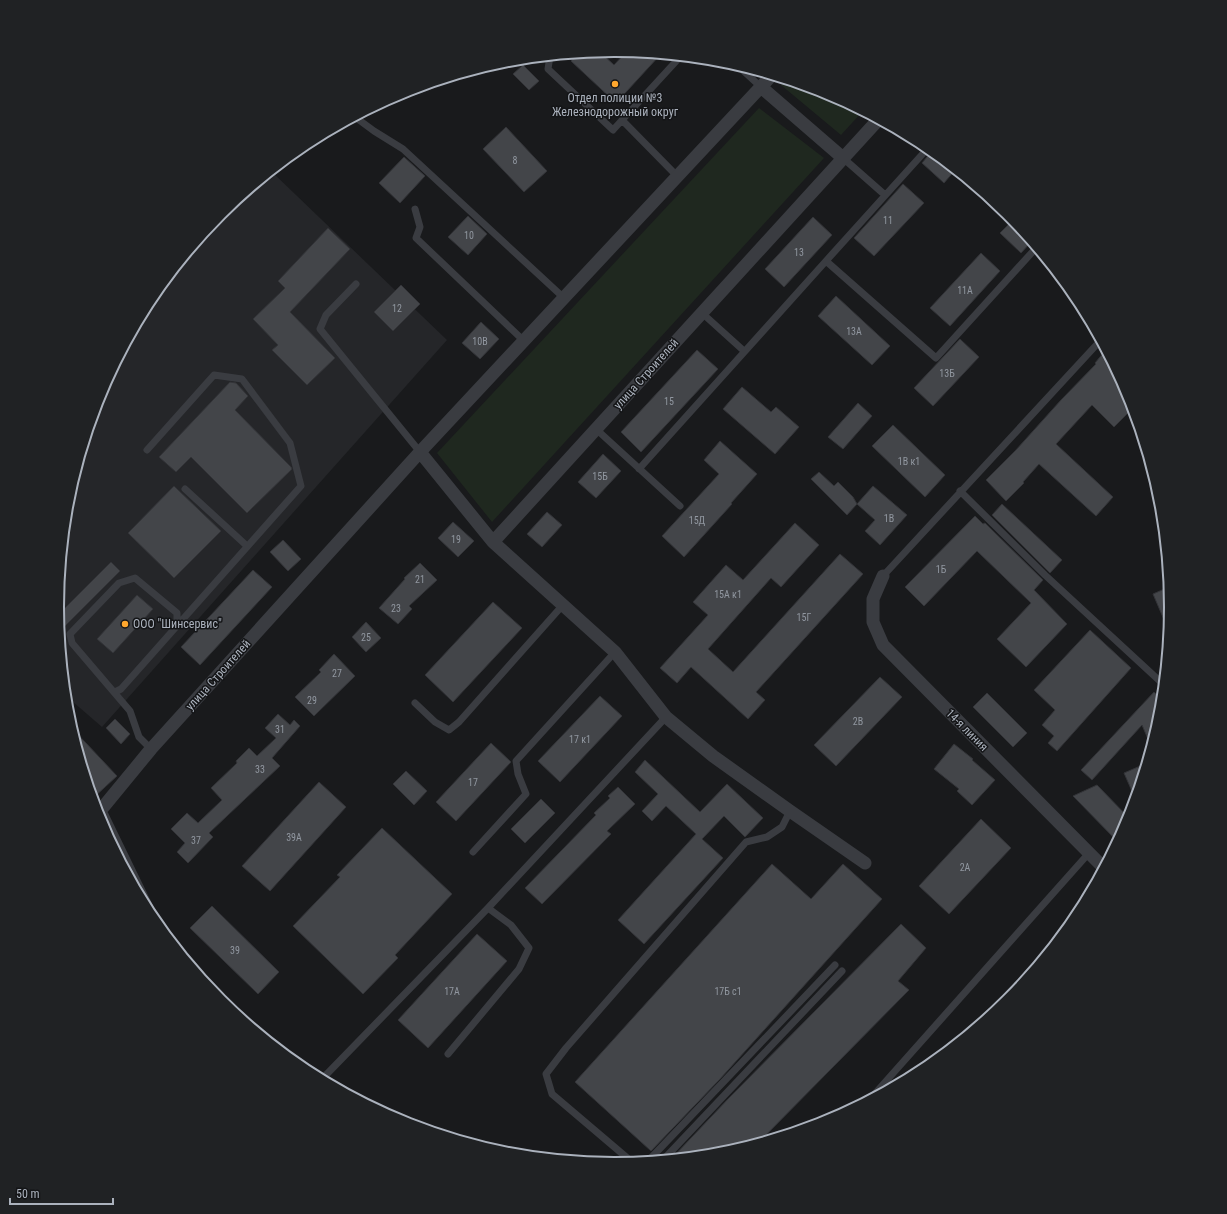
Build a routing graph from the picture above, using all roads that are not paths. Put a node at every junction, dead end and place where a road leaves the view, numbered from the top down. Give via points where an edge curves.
1 (549, 61) edge
2 (676, 61) edge
3 (747, 74) edge
4 (768, 80) edge
5 (761, 87) junction
6 (359, 120) edge
7 (622, 120) junction
8 (875, 124) edge
9 (923, 153) edge
10 (843, 158) junction
11 (677, 176) junction
12 (885, 195) junction
13 (414, 209) dead end
14 (1033, 251) edge
15 (826, 261) junction
16 (356, 284) dead end
17 (564, 298) junction
18 (702, 313) junction
19 (524, 340) junction
20 (1097, 345) edge
21 (744, 351) junction
22 (596, 429) junction
23 (147, 450) dead end
24 (420, 452) junction
25 (639, 469) junction
26 (185, 489) dead end
27 (960, 491) junction
28 (680, 506) dead end
29 (493, 542) junction
30 (247, 546) junction
31 (883, 576) joint
32 (562, 606) junction
33 (176, 626) junction
34 (615, 652) junction
35 (1159, 680) edge
36 (115, 692) junction
37 (415, 703) dead end
38 (666, 718) junction
39 (151, 749) junction
40 (102, 809) edge
41 (790, 811) junction
42 (473, 852) dead end
43 (1089, 853) junction
44 (865, 863) dead end
45 (1100, 864) edge
46 (488, 908) junction
47 (835, 965) dead end
48 (842, 972) dead end
49 (448, 1054) dead end
50 (327, 1076) edge
51 (881, 1087) edge
52 (669, 1154) edge
53 (653, 1156) edge
54 (626, 1157) edge

1 - 7 lane via 548,70 613,130
2 - 7 lane
3 - 5 lane
4 - 5 street
5 - 10 street
5 - 11 street, улица Строителей
6 - 17 lane via 403,149
7 - 11 lane
8 - 10 street, улица Строителей
9 - 12 lane
10 - 12 lane
10 - 18 street, улица Строителей
11 - 17 street, улица Строителей
12 - 15 lane
13 - 19 lane via 420,226 416,238
14 - 15 lane via 936,358
15 - 21 lane
16 - 24 lane via 326,315 320,330
17 - 19 street, улица Строителей
18 - 21 lane
18 - 22 street, улица Строителей
19 - 24 street, улица Строителей
20 - 27 lane
21 - 25 lane
22 - 25 lane
22 - 29 street, улица Строителей
23 - 30 lane via 214,375 242,379 290,442 300,486
24 - 29 street
24 - 39 street, улица Строителей
25 - 28 lane
26 - 30 lane
27 - 31 lane
27 - 35 lane via 1045,575
29 - 32 street
30 - 33 lane
31 - 43 street, 14-я линия via 873,599 873,622 883,645
32 - 34 street
32 - 37 lane via 459,722 449,730 435,722
33 - 36 lane via 121,689
33 - 36 lane via 177,613 135,578 119,583 70,634 72,643
34 - 38 street
34 - 42 lane via 516,761 526,794
36 - 39 lane via 130,711 139,737
38 - 41 street via 713,756
38 - 46 lane
39 - 40 street, улица Строителей
41 - 44 street
41 - 54 lane via 782,827 767,837 746,842 546,1074 552,1094
43 - 45 street, 14-я линия
43 - 51 lane
46 - 49 lane via 511,925 529,948 518,969
46 - 50 lane
47 - 53 lane
48 - 52 lane

